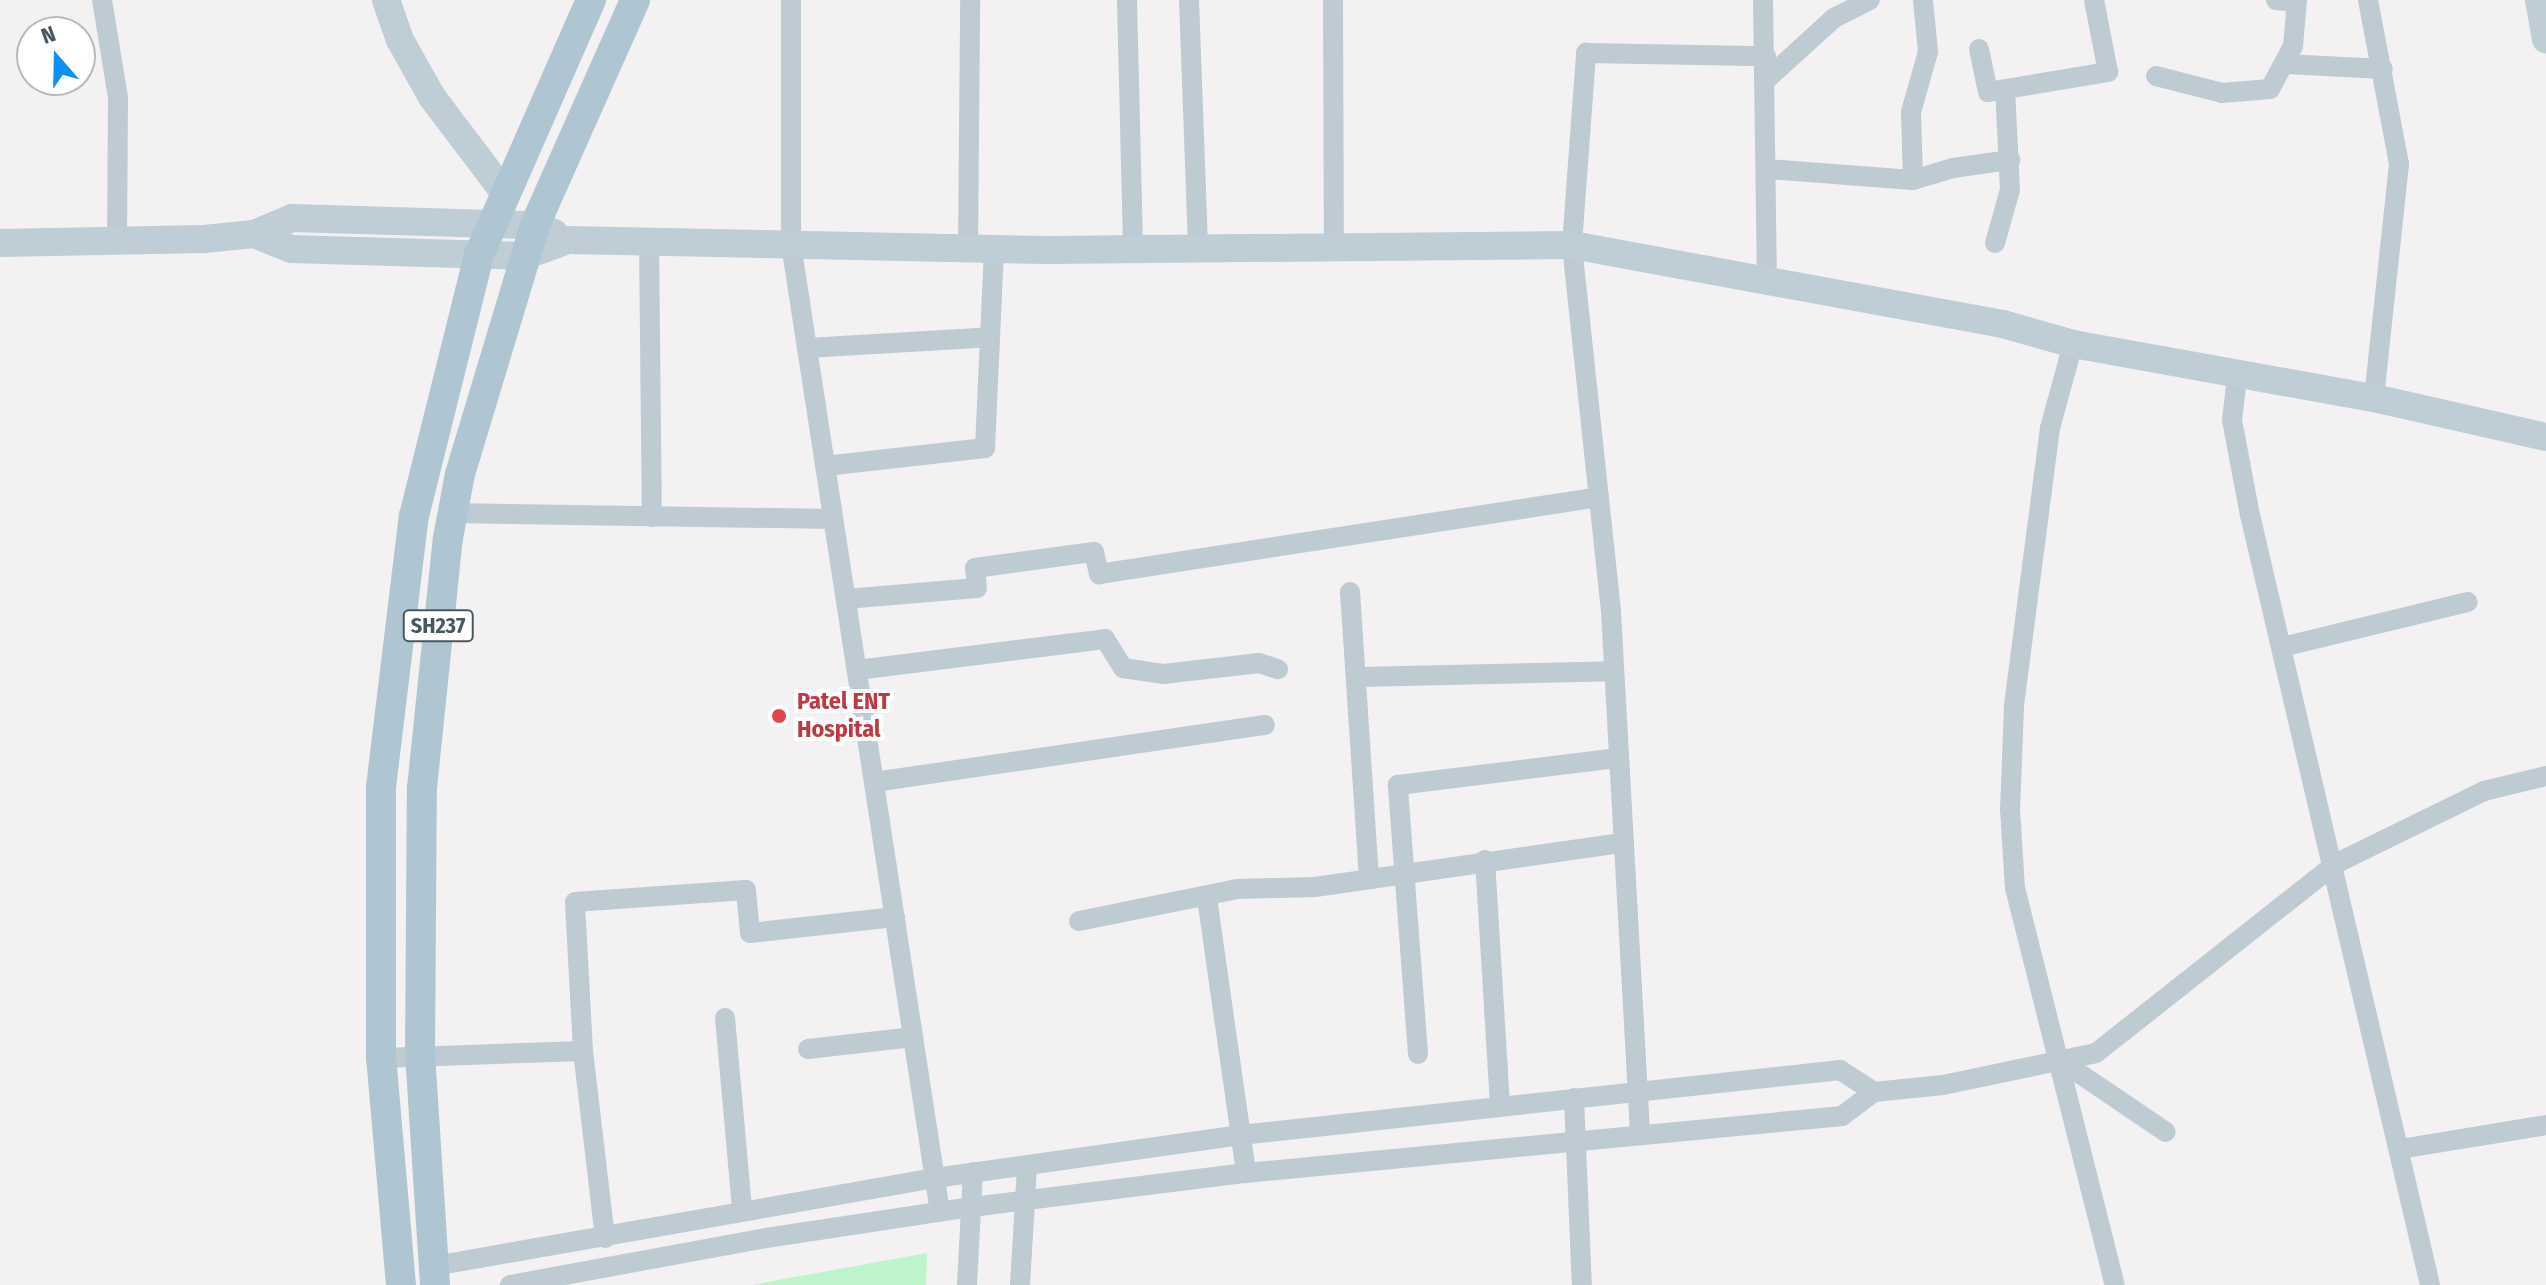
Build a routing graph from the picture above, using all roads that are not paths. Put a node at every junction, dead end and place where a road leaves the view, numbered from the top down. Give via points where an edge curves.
1 (102, 0) edge
2 (386, 0) edge
3 (591, 0) edge
4 (635, 0) edge
5 (791, 0) edge
6 (970, 0) edge
7 (1127, 0) edge
8 (1189, 0) edge
9 (1333, 0) edge
10 (1763, 0) edge
11 (1870, 0) edge
12 (1923, 0) edge
13 (2094, 0) edge
14 (2368, 0) edge
15 (2539, 0) edge
16 (2289, 1) edge
17 (2546, 39) edge
18 (1979, 49) dead end
19 (1766, 56) junction
20 (2285, 64) junction
21 (2383, 69) junction
22 (2156, 76) dead end
23 (1767, 79) junction
24 (2005, 89) junction
25 (2010, 160) junction
26 (1767, 169) junction
27 (1913, 180) junction
28 (503, 191) junction
29 (490, 222) junction
30 (535, 225) junction
31 (254, 234) junction
32 (117, 239) junction
33 (568, 240) junction
34 (649, 241) junction
35 (0, 243) edge
36 (1995, 243) dead end
37 (791, 244) junction
38 (1572, 245) junction
39 (1334, 247) junction
40 (981, 248) junction
41 (1198, 248) junction
42 (1133, 249) junction
43 (479, 255) junction
44 (524, 256) junction
45 (1767, 283) junction
46 (990, 337) junction
47 (2073, 344) junction
48 (807, 348) junction
49 (2237, 377) junction
50 (2374, 398) junction
51 (2546, 437) edge
52 (825, 466) junction
53 (1599, 497) junction
54 (452, 513) junction
55 (652, 517) junction
56 (833, 519) junction
57 (1350, 592) dead end
58 (846, 599) junction
59 (2468, 602) dead end
60 (2282, 647) junction
61 (1278, 669) dead end
62 (857, 670) junction
63 (1614, 671) junction
64 (1358, 677) junction
65 (1265, 725) dead end
66 (1618, 758) junction
67 (2546, 776) edge
68 (874, 782) junction
69 (1622, 843) junction
70 (1485, 860) junction
71 (2335, 864) junction
72 (1405, 873) junction
73 (1369, 878) junction
74 (1207, 898) junction
75 (895, 917) junction
76 (1079, 921) dead end
77 (725, 1018) dead end
78 (913, 1037) junction
79 (808, 1049) dead end
80 (583, 1051) junction
81 (1418, 1054) dead end
82 (420, 1056) junction
83 (381, 1058) junction
84 (2058, 1059) junction
85 (1636, 1092) junction
86 (1880, 1092) junction
87 (1574, 1098) junction
88 (1500, 1107) junction
89 (2546, 1125) edge
90 (1640, 1132) junction
91 (2166, 1132) dead end
92 (1241, 1135) junction
93 (1578, 1138) junction
94 (2400, 1149) junction
95 (1027, 1167) junction
96 (973, 1172) junction
97 (1246, 1173) junction
98 (935, 1178) junction
99 (1026, 1201) junction
100 (972, 1207) junction
101 (742, 1210) junction
102 (940, 1212) junction
103 (605, 1238) junction
104 (435, 1276) edge
105 (392, 1280) edge
106 (510, 1285) edge
107 (967, 1285) edge
108 (1020, 1285) edge
109 (1582, 1285) edge
110 (2115, 1285) edge
111 (2430, 1285) edge

1 - 32 street via 118,98
2 - 28 main road via 400,40 432,97
3 - 28 main road, SH237
4 - 30 main road, SH237
5 - 37 street
6 - 40 street
7 - 42 street
8 - 41 street
9 - 39 street
10 - 19 street
11 - 23 street via 1834,18
12 - 27 street via 1928,52 1911,112
13 - 24 street via 2108,72
14 - 21 street
15 - 17 main road
16 - 20 street via 2293,46
18 - 24 street via 1988,92
19 - 23 street
19 - 38 street via 1586,53
20 - 21 street
20 - 22 street via 2270,89 2247,94
21 - 50 street via 2399,164
23 - 26 street
24 - 25 street
25 - 27 street
25 - 36 street via 2010,190
26 - 27 street
26 - 45 street
28 - 29 main road, SH237
29 - 30 main road
29 - 31 main road via 292,218
29 - 43 main road, SH237
30 - 33 main road
30 - 44 main road, SH237
31 - 32 main road
31 - 43 main road via 291,249
32 - 35 main road
33 - 34 main road
33 - 44 main road
34 - 37 main road
34 - 55 street
37 - 40 main road
37 - 48 street
38 - 39 main road
38 - 45 main road
38 - 53 street
39 - 41 main road
40 - 42 main road
40 - 46 street
41 - 42 main road
43 - 44 main road
43 - 83 main road, SH237 via 414,516 381,787
44 - 54 main road, SH237
45 - 47 main road via 2003,324
46 - 48 street
46 - 52 street via 985,448
47 - 49 main road
47 - 84 street via 2050,428 2014,707 2010,809 2015,888
48 - 52 street
49 - 50 main road
49 - 60 street via 2232,420
50 - 51 main road
52 - 56 street
53 - 58 street via 1099,574 1094,552 975,568 977,588
53 - 63 street
54 - 55 street
54 - 82 main road, SH237 via 423,765
55 - 56 street
56 - 58 street
57 - 64 street
58 - 62 street
59 - 60 street
60 - 71 street
61 - 62 street via 1259,663 1150,672 1123,668 1105,639
62 - 68 street
63 - 64 street
63 - 66 street
64 - 73 street
65 - 68 street
66 - 69 street
66 - 72 street via 1398,785
67 - 71 street via 2484,791
68 - 75 street
69 - 70 street
69 - 85 street
70 - 72 street
70 - 88 street
71 - 84 street via 2096,1053
71 - 94 street
72 - 73 street
72 - 81 street
73 - 74 street via 1315,887 1237,889
74 - 76 street
74 - 92 street
75 - 78 street
75 - 80 street via 750,933 746,890 575,902
77 - 101 street
78 - 79 street
78 - 98 street
80 - 82 street
80 - 103 street
82 - 83 street
82 - 104 main road, SH237
83 - 105 main road, SH237
84 - 86 street via 1943,1085
84 - 91 street
84 - 110 street
85 - 86 street via 1840,1070
85 - 87 street
85 - 90 street
86 - 90 street via 1842,1116
87 - 88 street
87 - 93 street
88 - 92 street
89 - 94 street
90 - 93 street
92 - 95 street
92 - 97 street
93 - 97 street
93 - 109 street
94 - 111 street
95 - 96 street
95 - 99 street
96 - 98 street
96 - 100 street
97 - 99 street
98 - 101 street
98 - 102 street
99 - 100 street
99 - 108 street
100 - 102 street
100 - 107 street
101 - 103 street
102 - 106 street
103 - 104 street
104 - 105 main road

